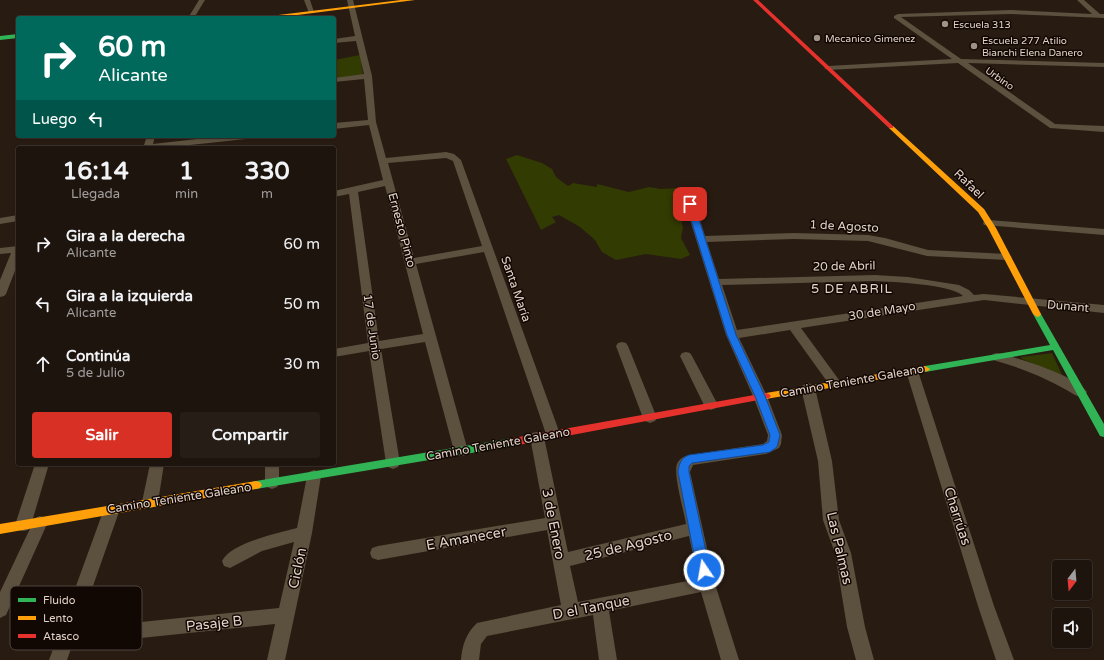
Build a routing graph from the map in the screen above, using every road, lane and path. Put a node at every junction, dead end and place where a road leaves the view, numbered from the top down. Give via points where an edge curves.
1 (202, 0) edge
2 (307, 0) edge
3 (413, 0) edge
4 (755, 0) edge
5 (1080, 0) edge
6 (400, 1) edge
7 (351, 4) edge
8 (311, 12) junction
9 (1101, 15) edge
10 (193, 16) edge
11 (278, 16) edge
12 (1104, 21) edge
13 (16, 36) edge
14 (0, 38) edge
15 (360, 38) junction
16 (336, 41) edge
17 (959, 61) junction
18 (1104, 64) edge
19 (828, 68) junction
20 (368, 76) junction
21 (336, 80) edge
22 (372, 122) junction
23 (336, 126) edge
24 (1104, 129) edge
25 (228, 138) edge
26 (156, 146) edge
27 (384, 161) junction
28 (389, 182) junction
29 (353, 191) junction
30 (336, 194) edge
31 (690, 204) dead end
32 (16, 218) edge
33 (0, 221) edge
34 (988, 223) junction
35 (1104, 232) edge
36 (701, 239) junction
37 (488, 248) junction
38 (16, 249) edge
39 (0, 251) edge
40 (16, 253) edge
41 (1008, 257) junction
42 (410, 262) junction
43 (3, 278) edge
44 (714, 282) junction
45 (0, 294) edge
46 (970, 298) junction
47 (1032, 302) junction
48 (1104, 309) edge
49 (793, 326) junction
50 (732, 335) junction
51 (430, 337) junction
52 (374, 346) junction
53 (622, 346) dead end
54 (1056, 348) junction
55 (336, 353) edge
56 (686, 356) dead end
57 (996, 357) junction
58 (912, 371) junction
59 (836, 384) junction
60 (808, 388) junction
61 (1080, 392) junction
62 (760, 396) junction
63 (711, 405) junction
64 (650, 418) junction
65 (1104, 433) edge
66 (553, 434) junction
67 (537, 437) junction
68 (461, 450) junction
69 (393, 463) junction
70 (41, 466) edge
71 (157, 466) edge
72 (272, 466) edge
73 (314, 476) junction
74 (272, 483) junction
75 (150, 502) junction
76 (112, 509) junction
77 (40, 522) junction
78 (554, 523) junction
79 (22, 525) junction
80 (695, 528) junction
81 (0, 529) edge
82 (304, 533) junction
83 (378, 553) dead end
84 (230, 560) dead end
85 (561, 561) junction
86 (707, 584) junction
87 (11, 586) edge
88 (84, 586) edge
89 (10, 588) edge
90 (600, 606) junction
91 (0, 610) edge
92 (571, 611) junction
93 (286, 616) junction
94 (142, 630) edge
95 (62, 650) edge
96 (58, 660) edge
97 (276, 660) edge
98 (470, 660) edge
99 (608, 660) edge
100 (730, 660) edge
101 (865, 660) edge
102 (1005, 660) edge

1 - 10 street
2 - 8 street
3 - 6 street
4 - 19 street, Rafael
5 - 9 street
6 - 7 street
7 - 8 street
7 - 15 street, Ernesto Pinto
8 - 11 street
9 - 12 street
9 - 17 street, Urbino via 961,12 900,14 896,17
13 - 14 street
15 - 16 street
15 - 20 street, Ernesto Pinto
17 - 18 street
17 - 19 street
17 - 24 street, Urbino via 1053,126
19 - 34 street, Rafael via 974,204
20 - 21 street
20 - 22 street, Ernesto Pinto
22 - 23 street
22 - 27 street, Ernesto Pinto
25 - 26 street
27 - 28 street, Ernesto Pinto
27 - 37 street, Santa María via 441,156 451,156 457,160
28 - 29 street
28 - 42 street, Ernesto Pinto
29 - 30 street
29 - 52 street, 17 de Junio
31 - 36 street
32 - 33 street
34 - 35 street
34 - 41 street, Rafael
36 - 41 street, 1 de Agosto via 794,236 861,238 881,240 927,253
36 - 44 street
37 - 42 street
37 - 66 street, Santa María
38 - 39 street
40 - 43 street
41 - 47 street, Rafael
42 - 51 street, Ernesto Pinto
43 - 45 street
44 - 46 street, 20 de Abril via 875,278 908,280 955,287
44 - 50 street
46 - 47 street, 30 de Mayo
46 - 49 street, 30 de Mayo
47 - 48 street, Dunant
47 - 54 street, Rafael
49 - 50 street, 30 de Mayo
49 - 59 street
50 - 62 street
51 - 52 street
51 - 68 street, Ernesto Pinto
52 - 55 street
52 - 69 street, 17 de Junio
53 - 64 street
54 - 57 street, Camino Teniente Galeano
54 - 61 street, Rafael
56 - 63 street
57 - 58 street, Camino Teniente Galeano
57 - 61 street, Camino Teniente Galeano via 1036,369
58 - 59 street, Camino Teniente Galeano
58 - 102 street, Charrúas
59 - 60 street, Camino Teniente Galeano
60 - 62 street, Camino Teniente Galeano
60 - 101 street, Las Palmas via 826,462 831,520 842,553
61 - 65 street, Rafael
62 - 63 street, Camino Teniente Galeano
62 - 80 street via 775,435 774,444 766,449 689,460 684,465 683,472
63 - 64 street, Camino Teniente Galeano
64 - 66 street, Camino Teniente Galeano
66 - 67 street, Camino Teniente Galeano
67 - 68 street, Camino Teniente Galeano
67 - 78 street, 3 de Enero
68 - 69 street, Camino Teniente Galeano
69 - 73 street, Camino Teniente Galeano
70 - 79 street
71 - 75 street
72 - 74 street
73 - 74 street, Camino Teniente Galeano
73 - 82 street, Ciclón
74 - 75 street, Camino Teniente Galeano
75 - 76 street, Camino Teniente Galeano
76 - 77 street, Camino Teniente Galeano
76 - 88 street
77 - 79 street, Camino Teniente Galeano
77 - 87 street
78 - 83 street, E Amanecer
78 - 85 street, 3 de Enero
79 - 81 street, Camino Teniente Galeano
80 - 85 street, 25 de Agosto
80 - 86 street
82 - 84 street via 258,545
82 - 93 street, Ciclón
85 - 92 street, 3 de Enero
86 - 90 street, D el Tanque
86 - 100 street
89 - 91 street
90 - 92 street, D el Tanque
90 - 99 street
92 - 98 street, D el Tanque via 483,629 472,640
93 - 94 street, Pasaje B
93 - 97 street, Ciclón
95 - 96 street

